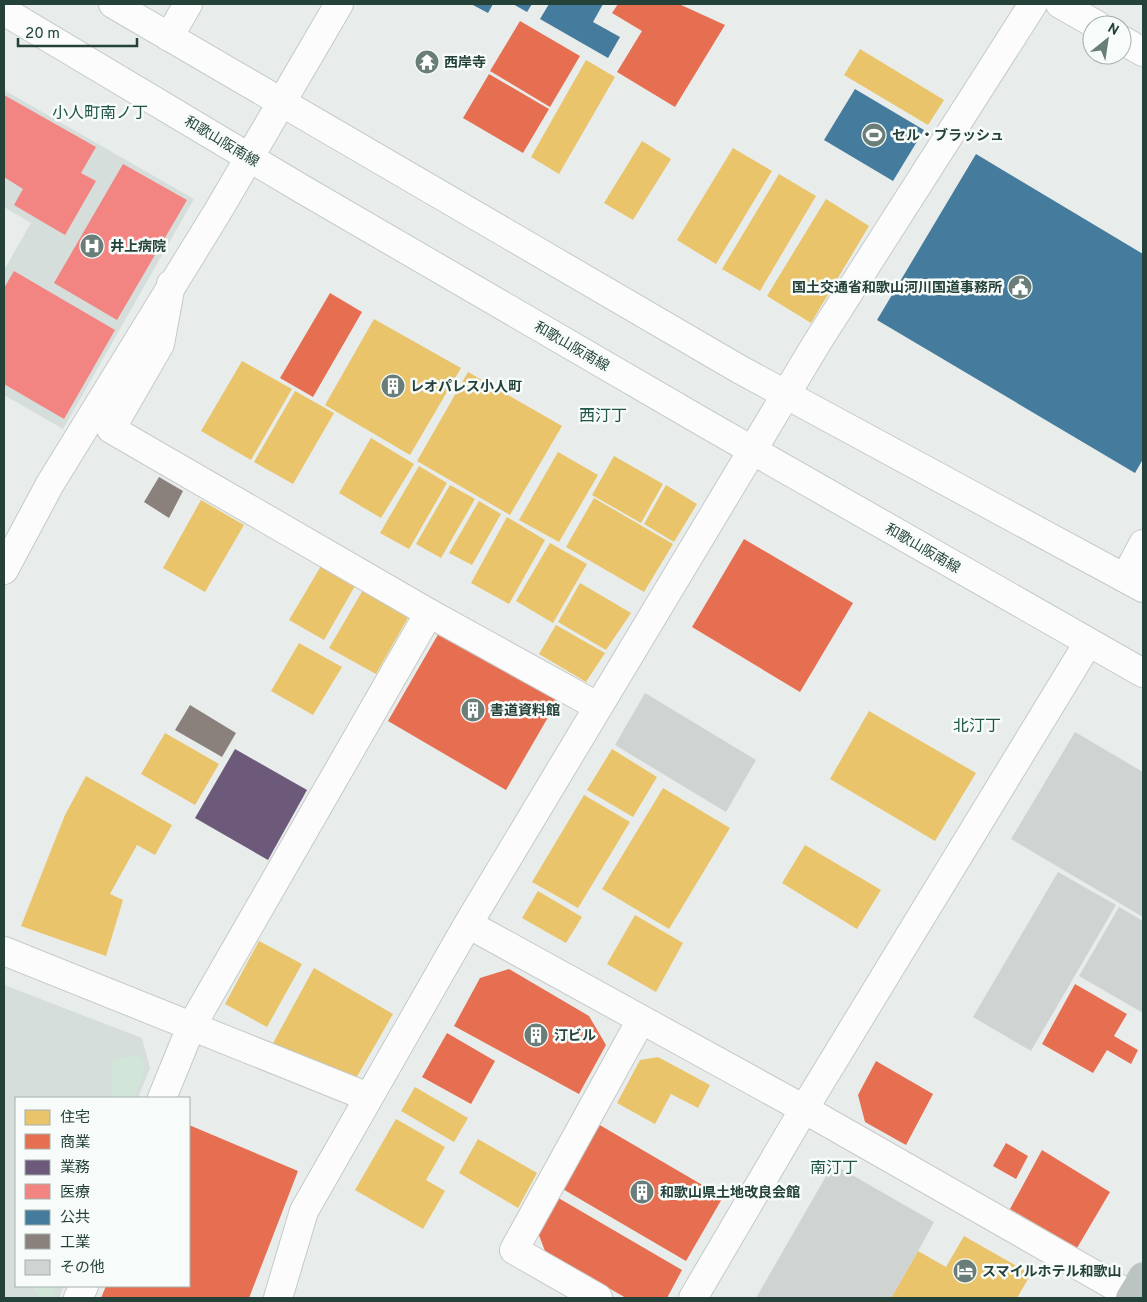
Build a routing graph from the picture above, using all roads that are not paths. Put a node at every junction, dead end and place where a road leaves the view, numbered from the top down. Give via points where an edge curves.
1 (113, 4) edge
2 (188, 4) edge
3 (339, 4) edge
4 (1032, 4) edge
5 (1060, 4) edge
6 (4, 12) edge
7 (1082, 16) edge
8 (169, 37) junction
9 (1132, 46) edge
10 (1143, 52) edge
11 (282, 103) junction
12 (250, 157) junction
13 (171, 284) junction
14 (786, 395) junction
15 (754, 451) junction
16 (1143, 544) edge
17 (5, 567) edge
18 (1134, 583) edge
19 (429, 613) junction
20 (1088, 643) junction
21 (1143, 673) edge
22 (597, 706) junction
23 (468, 924) junction
24 (4, 951) edge
25 (641, 1020) junction
26 (192, 1027) junction
27 (162, 1097) edge
28 (368, 1097) junction
29 (804, 1109) junction
30 (1135, 1291) edge
31 (278, 1298) edge
32 (598, 1298) edge
33 (693, 1298) edge

1 - 8 street
2 - 8 street
3 - 11 street
4 - 14 street
5 - 7 street
6 - 12 street, 和歌山阪南線
8 - 11 street
9 - 10 street
11 - 12 street
11 - 14 street
12 - 13 street
12 - 15 street, 和歌山阪南線
13 - 17 street via 50,484
13 - 19 street via 160,344 111,429
14 - 15 street
14 - 18 street
15 - 20 street, 和歌山阪南線
15 - 22 street
16 - 18 street
19 - 22 street
19 - 26 street
20 - 21 street, 和歌山阪南線
20 - 29 street
22 - 23 street
23 - 25 street
23 - 28 street
24 - 26 street
25 - 29 street
25 - 32 street via 514,1250
26 - 27 street
26 - 28 street
28 - 31 street via 304,1211
29 - 30 street
29 - 33 street

